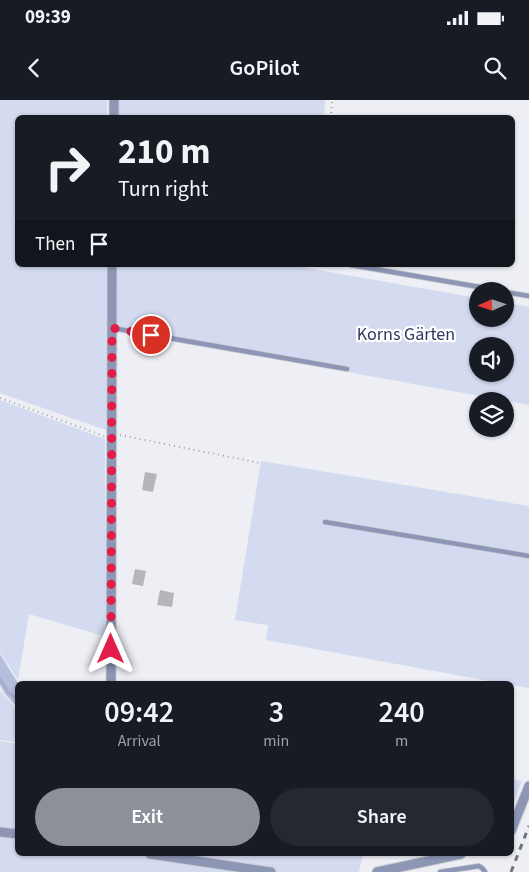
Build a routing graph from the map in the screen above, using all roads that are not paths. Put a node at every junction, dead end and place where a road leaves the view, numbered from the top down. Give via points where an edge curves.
1 (114, 100) edge
2 (114, 115) edge
3 (112, 267) edge
4 (362, 267) edge
5 (469, 286) edge
6 (514, 294) edge
7 (529, 296) edge
8 (112, 328) junction
9 (348, 369) dead end
10 (325, 522) dead end
11 (529, 556) edge
12 (111, 681) edge
13 (529, 786) edge
14 (514, 824) edge
15 (0, 832) edge
16 (15, 834) edge
17 (163, 856) edge
18 (452, 856) edge
19 (271, 872) edge
20 (377, 872) edge
21 (440, 872) edge
22 (485, 872) edge

1 - 2 street
3 - 8 street
4 - 5 lane
6 - 7 lane
8 - 9 lane
8 - 12 street
10 - 11 lane
13 - 14 street
15 - 16 street
17 - 19 street
18 - 20 street
21 - 22 lane via 479,866

